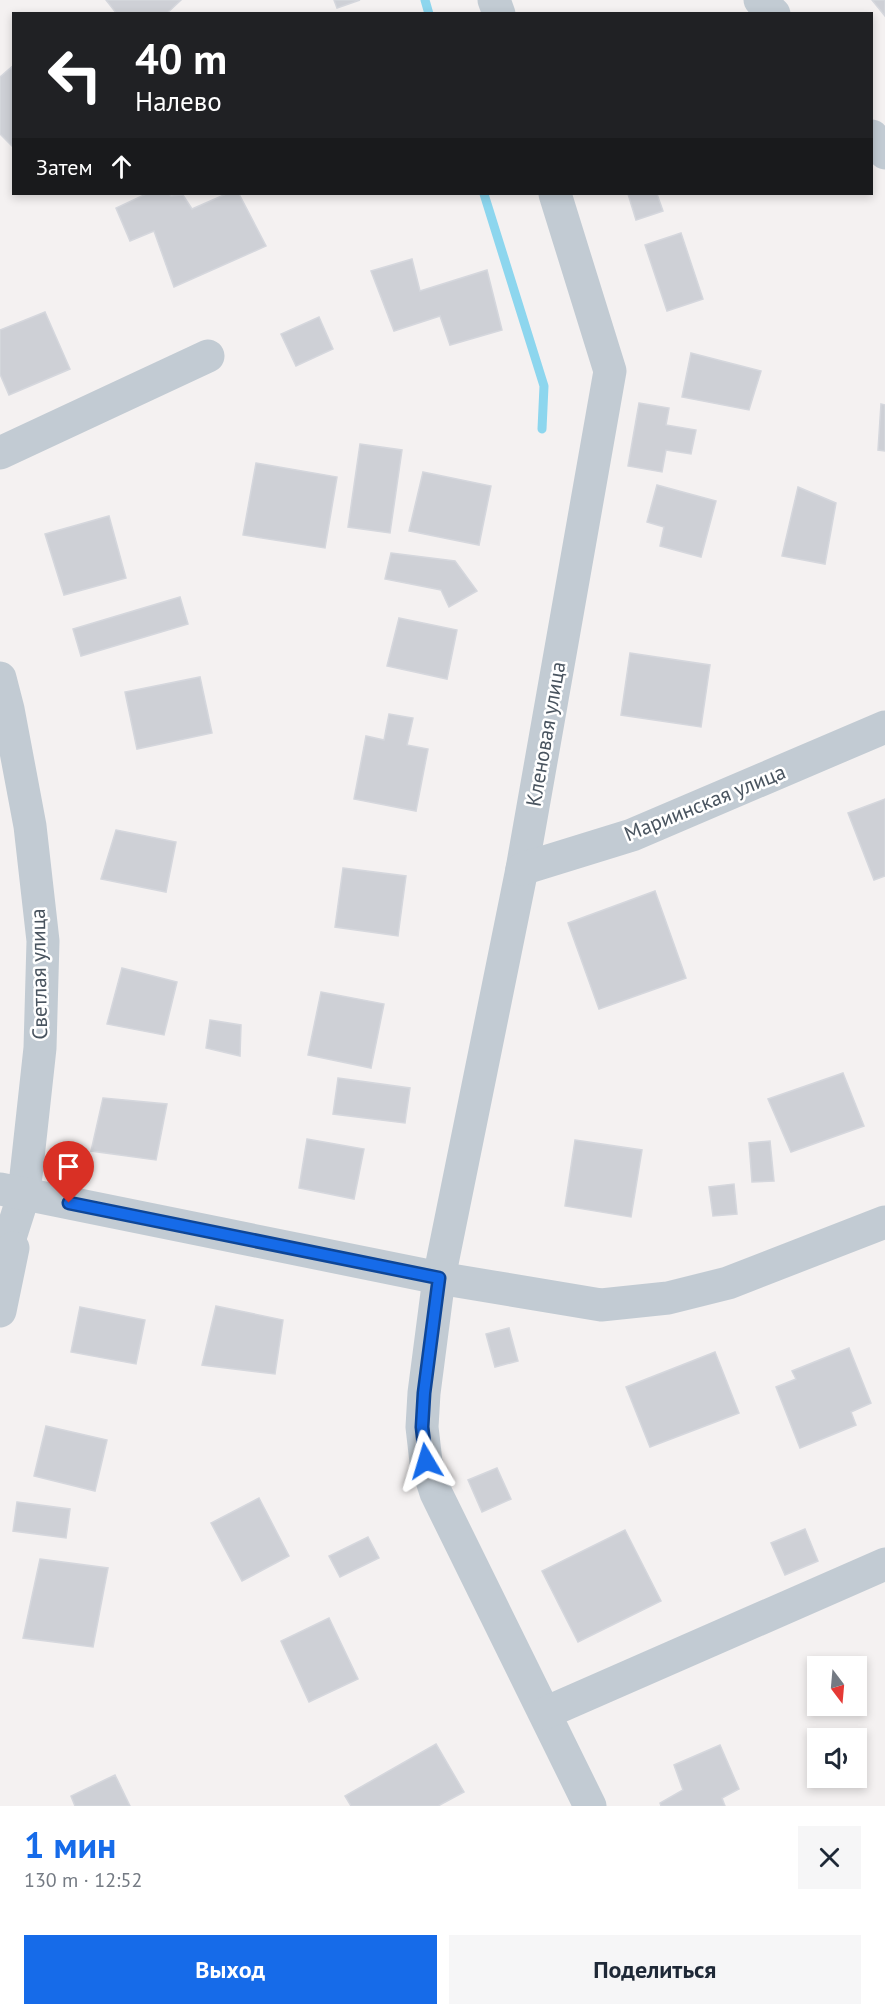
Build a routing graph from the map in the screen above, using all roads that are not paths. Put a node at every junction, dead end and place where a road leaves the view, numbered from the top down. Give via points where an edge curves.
1 (760, 0) edge
2 (772, 12) edge
3 (873, 137) edge
4 (885, 153) edge
5 (555, 195) edge
6 (208, 356) dead end
7 (0, 453) edge
8 (0, 678) edge
9 (885, 727) edge
10 (522, 869) junction
11 (12, 1191) edge
12 (885, 1222) edge
13 (0, 1269) edge
14 (439, 1278) junction
15 (0, 1311) edge
16 (885, 1564) edge
17 (545, 1713) junction
18 (590, 1806) edge

1 - 2 street
3 - 4 street
5 - 10 street, Кленовая улица via 610,371
6 - 7 street
8 - 11 street, Светлая улица via 30,826 43,941 40,1048
9 - 10 street, Мариинская улица via 632,835
10 - 14 street, Кленовая улица
11 - 13 street, Светлая улица
11 - 14 street
11 - 15 street
12 - 14 street via 728,1283 668,1298 601,1305
14 - 17 street, Кленовая улица via 424,1393 426,1461 435,1493
16 - 17 street
17 - 18 street, Кленовая улица

